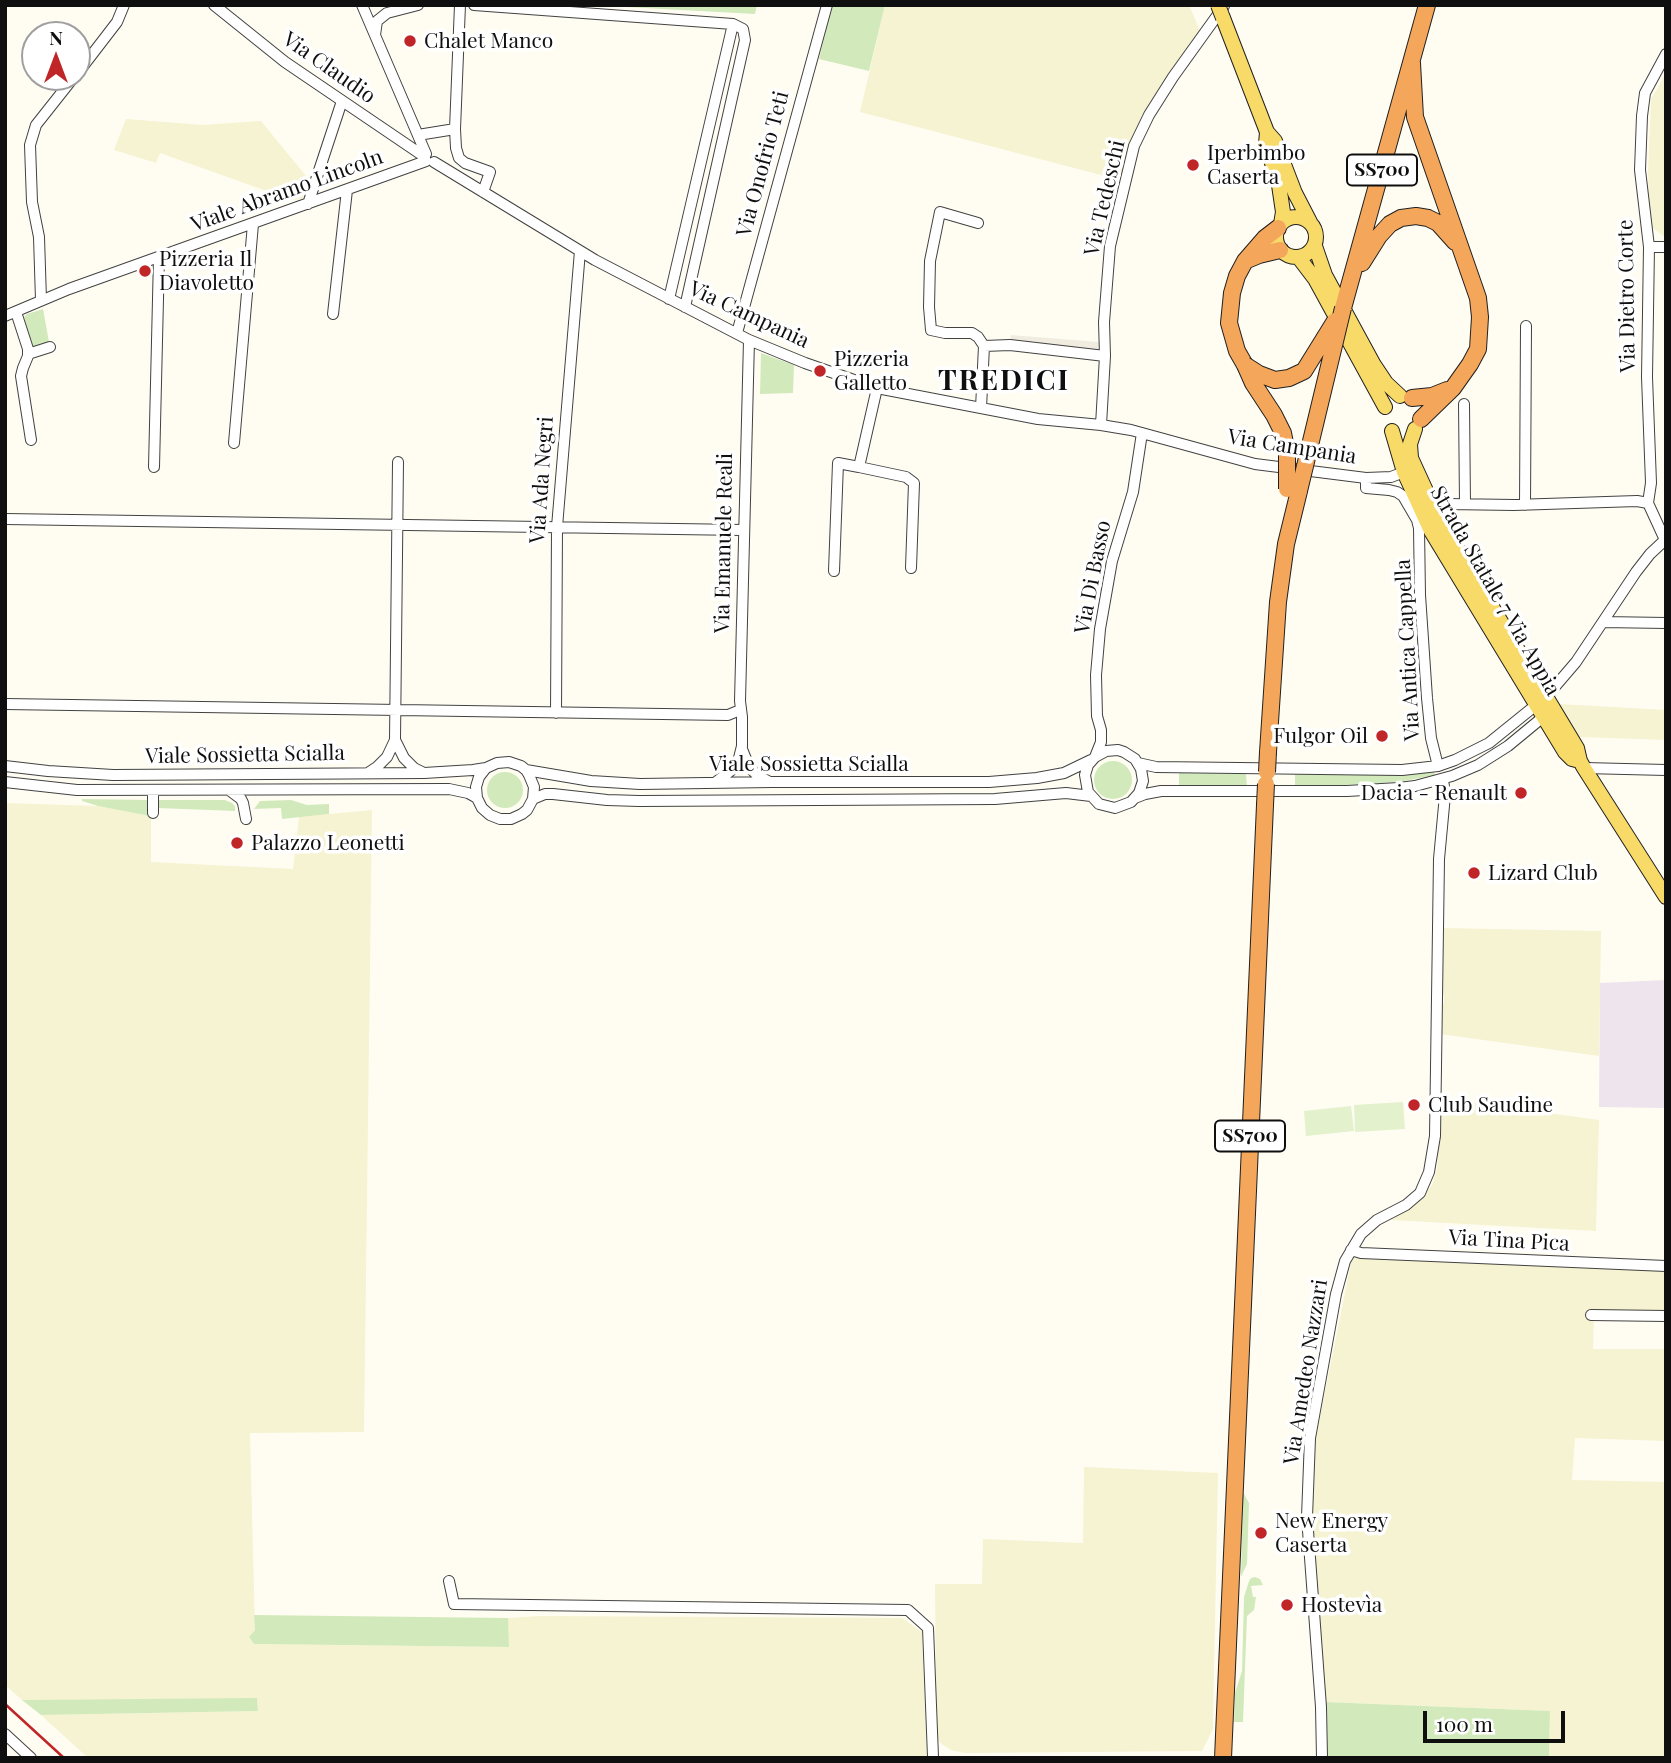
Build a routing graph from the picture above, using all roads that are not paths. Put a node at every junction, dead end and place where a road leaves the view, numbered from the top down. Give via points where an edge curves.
1 (124, 5) edge
2 (215, 5) edge
3 (362, 5) edge
4 (418, 5) edge
5 (460, 5) edge
6 (474, 5) edge
7 (827, 5) edge
8 (1427, 5) edge
9 (1222, 9) edge
10 (733, 23) junction
11 (375, 35) junction
12 (1666, 54) edge
13 (91, 56) edge
14 (1412, 63) junction
15 (63, 91) edge
16 (342, 101) junction
17 (455, 129) junction
18 (1267, 132) junction
19 (418, 135) junction
20 (428, 159) junction
21 (347, 190) junction
22 (483, 192) junction
23 (308, 204) junction
24 (1310, 222) junction
25 (978, 223) dead end
26 (253, 224) junction
27 (1279, 226) junction
28 (1315, 246) junction
29 (1649, 247) junction
30 (1666, 247) edge
31 (1280, 250) junction
32 (1461, 250) junction
33 (580, 251) junction
34 (159, 257) junction
35 (1299, 258) junction
36 (1245, 261) junction
37 (1353, 276) junction
38 (669, 299) junction
39 (41, 300) junction
40 (685, 307) junction
41 (1343, 308) junction
42 (10, 314) edge
43 (333, 314) dead end
44 (1527, 326) dead end
45 (737, 333) junction
46 (749, 340) junction
47 (984, 346) junction
48 (50, 347) dead end
49 (28, 354) junction
50 (1105, 356) junction
51 (1245, 365) junction
52 (1458, 382) junction
53 (877, 388) junction
54 (1406, 397) junction
55 (1464, 404) dead end
56 (1385, 407) junction
57 (981, 408) junction
58 (1418, 424) junction
59 (1101, 425) junction
60 (1392, 431) junction
61 (1142, 433) junction
62 (31, 440) dead end
63 (234, 443) dead end
64 (398, 462) dead end
65 (155, 467) dead end
66 (859, 467) junction
67 (1404, 472) junction
68 (1366, 478) junction
69 (1293, 490) junction
70 (1648, 503) junction
71 (1465, 504) junction
72 (1525, 505) junction
73 (1434, 508) junction
74 (5, 519) edge
75 (397, 525) junction
76 (557, 527) junction
77 (743, 530) junction
78 (1665, 539) edge
79 (1437, 541) junction
80 (1419, 549) junction
81 (911, 568) dead end
82 (834, 571) dead end
83 (1663, 621) edge
84 (1603, 622) junction
85 (5, 704) edge
86 (1545, 707) junction
87 (396, 710) junction
88 (740, 710) junction
89 (556, 713) junction
90 (1101, 730) junction
91 (395, 740) junction
92 (742, 746) junction
93 (1118, 750) junction
94 (1093, 759) junction
95 (1138, 764) junction
96 (1582, 764) junction
97 (5, 766) edge
98 (1438, 766) junction
99 (486, 768) junction
100 (526, 770) junction
101 (1666, 771) edge
102 (368, 773) junction
103 (424, 773) junction
104 (1443, 779) junction
105 (5, 782) edge
106 (772, 782) junction
107 (714, 783) junction
108 (153, 790) junction
109 (229, 790) junction
110 (261, 790) junction
111 (1090, 796) junction
112 (477, 798) junction
113 (1135, 798) junction
114 (533, 799) junction
115 (153, 811) dead end
116 (1666, 897) edge
117 (1351, 1250) junction
118 (1666, 1266) edge
119 (1591, 1315) dead end
120 (1666, 1316) edge
121 (449, 1581) dead end
122 (5, 1734) edge
123 (31, 1758) edge
124 (933, 1758) edge
125 (1223, 1758) edge
126 (1322, 1758) edge

1 - 13 street
2 - 16 street, Via Claudio
3 - 11 street
4 - 11 street via 387,13 377,21
5 - 17 street
6 - 10 street
7 - 45 street, Via Onofrio Teti
8 - 14 highway, SS700
9 - 18 main road, Strada Statale 7 Via Appia
9 - 50 street, Via Tedeschi via 1173,77 1134,146 1110,246
10 - 38 street
10 - 40 street via 743,29 745,40
11 - 19 street
12 - 29 street, Via Dietro Corte via 1645,93 1642,116 1640,170
14 - 32 highway via 1415,117
14 - 37 highway, SS700
15 - 39 street via 36,125 30,145
16 - 20 street, Via Claudio
16 - 23 street
17 - 19 street
17 - 22 street via 459,158 490,172
18 - 24 main road, Strada Statale 7 Via Appia
18 - 27 main road, Strada Statale 7 Via Appia via 1283,212
19 - 20 street
20 - 21 street, Viale Abramo Lincoln
20 - 22 street, Via Campania
21 - 23 street, Viale Abramo Lincoln
21 - 43 street
22 - 33 street, Via Campania
23 - 26 street, Viale Abramo Lincoln
24 - 27 main road via 1295,217
24 - 28 main road, Strada Statale 7 Via Appia via 1316,233
25 - 47 street via 940,212 930,261 929,307 931,330 972,333
26 - 34 street, Viale Abramo Lincoln
26 - 63 street
27 - 31 main road, Strada Statale 7 Via Appia via 1276,240
27 - 36 highway
28 - 35 main road
28 - 54 main road, Strada Statale 7 Via Appia via 1325,275 1374,365 1386,383
29 - 30 street
29 - 70 street, Via Dietro Corte
31 - 35 main road
31 - 36 highway
32 - 37 highway, SS700 via 1438,223 1416,216 1401,218 1379,236
32 - 52 highway, SS700 via 1480,317 1478,349
33 - 38 street, Via Campania
33 - 76 street, Via Ada Negri
34 - 39 street, Viale Abramo Lincoln
34 - 65 street
35 - 56 main road, Strada Statale 7 Via Appia
36 - 51 highway via 1237,276 1229,323
37 - 41 highway, SS700
38 - 40 street, Via Campania
39 - 42 street, Viale Abramo Lincoln
40 - 45 street, Via Campania
41 - 51 highway, SS700, bridge via 1304,371 1275,380
41 - 69 highway, SS700, bridge
42 - 49 street
44 - 72 street
45 - 46 street, Via Campania
46 - 53 street, Via Campania
46 - 77 street, Via Emanuele Reali
47 - 50 street
47 - 57 street
48 - 49 street
49 - 62 street via 21,376
50 - 59 street, Via Tedeschi
51 - 69 highway, bridge via 1283,433
52 - 54 highway via 1432,396
52 - 58 highway, SS700
53 - 57 street, Via Campania
53 - 66 street
54 - 56 main road
54 - 58 main road, Strada Statale 7 Via Appia via 1421,409
55 - 71 street
56 - 60 main road, Strada Statale 7 Via Appia via 1384,420
57 - 59 street, Via Campania
58 - 60 main road via 1404,434
58 - 73 main road, Strada Statale 7 Via Appia via 1410,444 1411,458
59 - 61 street, Via Campania
60 - 67 main road, Strada Statale 7 Via Appia
61 - 68 street, Via Campania via 1255,464
61 - 90 street, Via Di Basso via 1133,492 1112,561 1100,629 1096,675
64 - 75 street
66 - 81 street via 906,477 914,483
66 - 82 street via 838,463
67 - 68 street, Via Campania
67 - 79 main road, Strada Statale 7 Via Appia
68 - 80 street, Via Campania via 1366,488 1403,496 1417,520
69 - 125 highway, SS700, bridge via 1278,602 1266,778
70 - 72 street
70 - 78 street, Via Dietro Corte
71 - 72 street
71 - 73 street
73 - 86 main road, Strada Statale 7 Via Appia
74 - 75 street
75 - 76 street
75 - 87 street
76 - 77 street
76 - 89 street, Via Ada Negri
77 - 88 street, Via Emanuele Reali
78 - 84 street
79 - 80 street, Via Antica Cappella
79 - 86 main road, Strada Statale 7 Via Appia
80 - 98 street, Via Antica Cappella via 1427,698
83 - 84 street
84 - 86 street
85 - 87 street
86 - 96 main road, Strada Statale 7 Via Appia via 1577,748
86 - 98 street via 1489,743
86 - 104 street, Viale Sossietta Scialla via 1498,753
87 - 89 street
87 - 91 street
88 - 89 street via 728,715
88 - 92 street, Via Emanuele Reali
90 - 93 street
90 - 94 street, Via Di Basso
91 - 102 street via 387,757
91 - 103 street via 404,758
92 - 106 street, Via Emanuele Reali via 752,770
92 - 107 street via 733,769
93 - 94 street, Viale Sossietta Scialla
93 - 95 street
94 - 106 street, Viale Sossietta Scialla via 1064,773 1012,781
94 - 111 street via 1085,781
95 - 98 street via 1378,770
95 - 113 street via 1143,781
96 - 101 street
96 - 116 main road, Strada Statale 7 Via Appia
97 - 102 street, Viale Sossietta Scialla via 113,775
99 - 100 street, Viale Sossietta Scialla via 503,761
99 - 103 street, Viale Sossietta Scialla
99 - 112 street via 477,782
100 - 107 street, Viale Sossietta Scialla via 609,783
100 - 114 street via 534,787
102 - 103 street, Viale Sossietta Scialla
104 - 113 street, Viale Sossietta Scialla via 1379,790 1161,791
104 - 117 street, Via Amedeo Nazzari via 1435,1136 1429,1172 1420,1193 1377,1220
105 - 108 street, Viale Sossietta Scialla via 77,790
106 - 107 street, Viale Sossietta Scialla
108 - 109 street, Viale Sossietta Scialla
108 - 115 street
109 - 110 street, Viale Sossietta Scialla
109 - 110 street via 241,799 245,814 250,798
110 - 112 street, Viale Sossietta Scialla via 449,789
111 - 113 street, Viale Sossietta Scialla via 1115,808
111 - 114 street, Viale Sossietta Scialla via 639,801 545,794
112 - 114 street, Viale Sossietta Scialla via 485,812 506,820 522,814
117 - 118 street, Via Tina Pica
117 - 126 street, Via Amedeo Nazzari via 1336,1294 1310,1438 1307,1517
119 - 120 street
121 - 124 street via 454,1604 908,1610 928,1628
122 - 123 street

